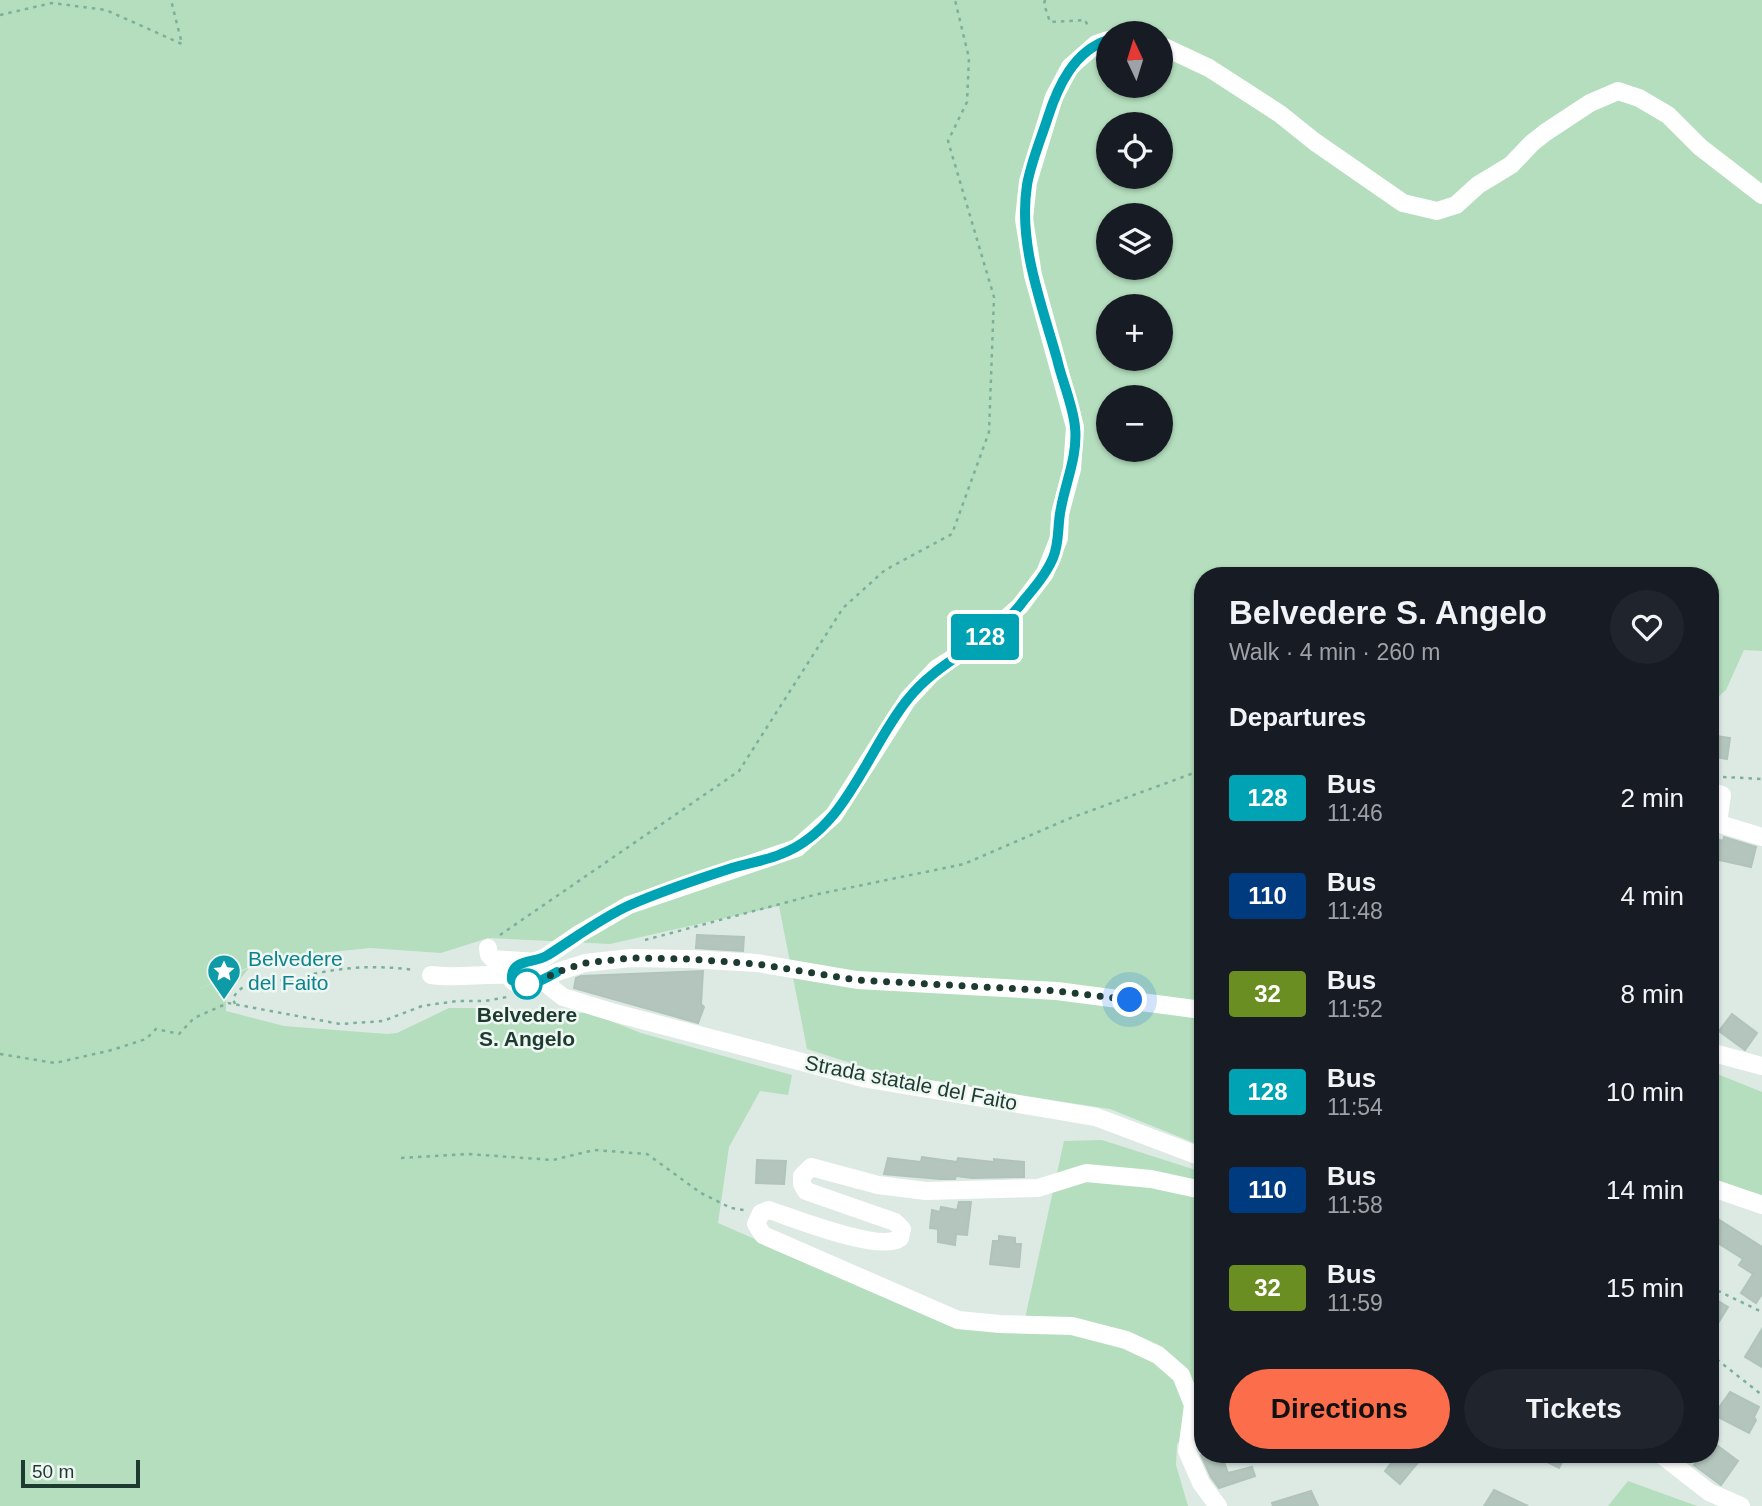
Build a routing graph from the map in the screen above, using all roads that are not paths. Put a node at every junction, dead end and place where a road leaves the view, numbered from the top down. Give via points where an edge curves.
1 (1096, 47) edge
2 (1173, 51) edge
3 (1762, 195) edge
4 (1719, 824) edge
5 (1762, 838) edge
6 (488, 948) road end
7 (518, 973) junction
8 (554, 974) junction
9 (431, 975) road end
10 (1194, 1009) edge
11 (1719, 1052) edge
12 (1762, 1066) edge
13 (1194, 1154) edge
14 (1194, 1188) edge
15 (1719, 1190) edge
16 (1757, 1203) edge
17 (1762, 1219) edge
18 (1672, 1463) edge
19 (1218, 1506) edge
20 (1741, 1506) edge

1 - 7 street via 1070,67 1054,97 1026,194 1024,219 1033,275 1075,427 1059,538 1045,573 1020,606 983,639 937,668 908,699 834,815 797,848 629,905
2 - 3 street via 1270,107 1403,203 1437,211 1456,205 1478,184 1511,165 1546,132 1618,91 1668,115 1700,147
4 - 5 street
6 - 7 street via 489,955
7 - 8 street via 538,982
7 - 9 street
8 - 10 street via 585,963 689,959 857,980 1057,991
8 - 13 street, Strada statale del Faito via 549,986 563,997 615,1013 863,1078 1096,1118
11 - 12 street
14 - 19 street via 1086,1173 1038,1188 926,1191 877,1185 811,1167 802,1176 806,1191 895,1222 902,1229 900,1238 887,1244 839,1234 769,1210 761,1213 756,1224 763,1235 958,1320 1072,1326 1126,1340 1158,1355 1181,1375 1193,1405 1187,1451 1201,1483
15 - 16 street
16 - 17 street
18 - 20 street via 1709,1492

